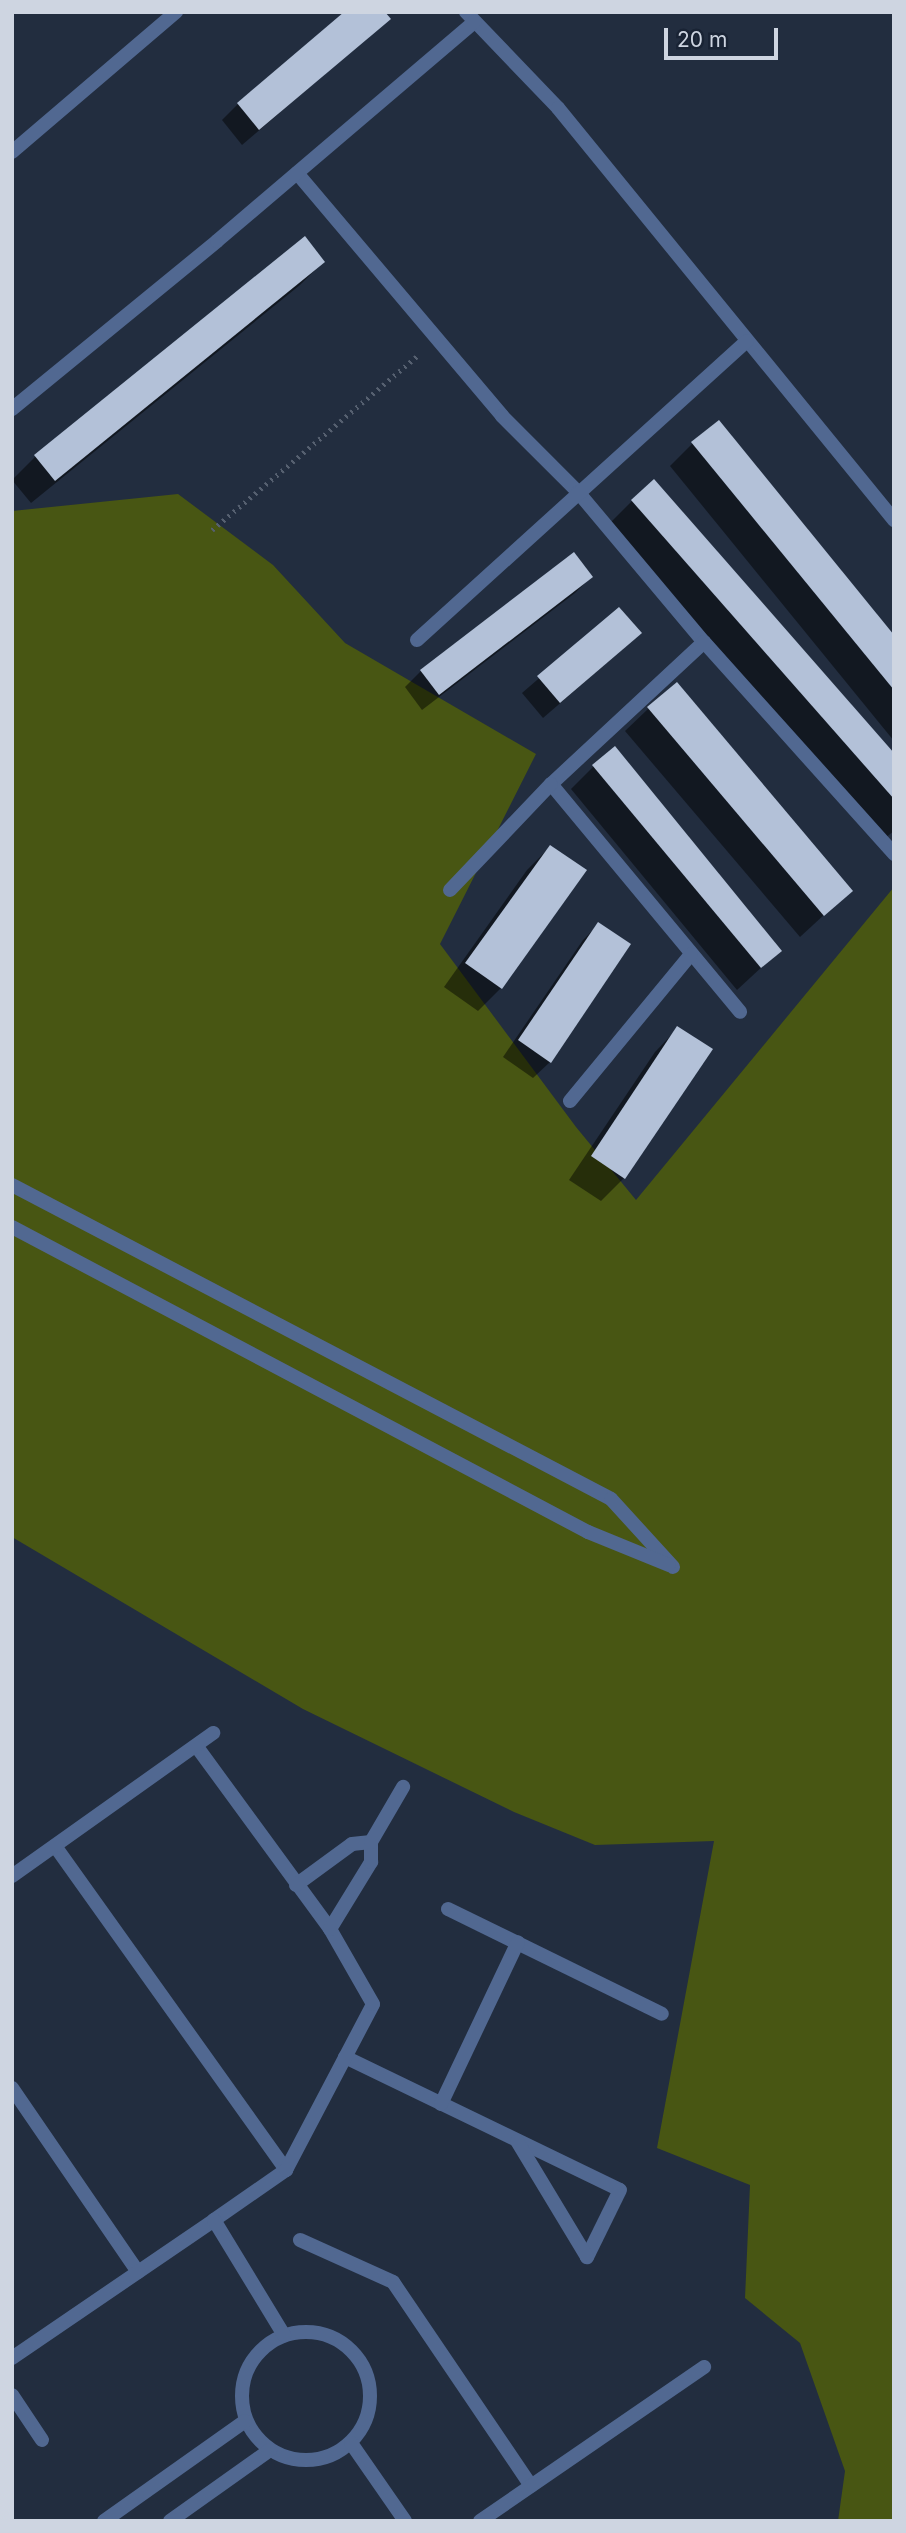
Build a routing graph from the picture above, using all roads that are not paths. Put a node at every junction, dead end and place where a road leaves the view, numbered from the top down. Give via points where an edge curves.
1 (176, 12) edge
2 (470, 17) edge
3 (12, 152) edge
4 (297, 173) junction
5 (747, 341) junction
6 (12, 409) edge
7 (578, 492) junction
8 (894, 520) edge
9 (417, 640) dead end
10 (704, 642) junction
11 (551, 784) junction
12 (894, 853) edge
13 (450, 890) dead end
14 (691, 954) junction
15 (740, 1012) dead end
16 (570, 1101) dead end
17 (12, 1185) edge
18 (12, 1227) edge
19 (213, 1733) dead end
20 (197, 1747) junction
21 (403, 1787) dead end
22 (370, 1842) junction
23 (55, 1846) junction
24 (12, 1876) edge
25 (296, 1885) junction
26 (448, 1909) dead end
27 (330, 1929) junction
28 (518, 1942) junction
29 (662, 2014) dead end
30 (345, 2057) junction
31 (12, 2088) edge
32 (440, 2104) junction
33 (517, 2141) junction
34 (286, 2170) junction
35 (214, 2220) junction
36 (300, 2240) dead end
37 (138, 2272) junction
38 (284, 2335) junction
39 (12, 2358) edge
40 (704, 2367) dead end
41 (12, 2395) edge
42 (245, 2421) junction
43 (42, 2440) dead end
44 (351, 2443) junction
45 (270, 2450) junction
46 (531, 2486) junction
47 (104, 2521) edge
48 (170, 2521) edge
49 (405, 2521) edge
50 (480, 2521) edge

1 - 3 street
2 - 4 street
2 - 5 street via 558,108
4 - 6 street
4 - 7 street via 502,416
5 - 7 street
5 - 8 street
7 - 9 street
7 - 10 street
10 - 11 street
10 - 12 street
11 - 13 street
11 - 14 street
14 - 15 street
14 - 16 street
17 - 18 street via 611,1499 673,1567 588,1532
19 - 20 street
20 - 23 street
20 - 25 street
21 - 22 street
22 - 25 street via 352,1844
22 - 27 street via 372,1862
23 - 24 street
23 - 34 street
25 - 27 street
26 - 28 street
27 - 30 street via 373,2004
28 - 29 street
28 - 32 street
30 - 32 street
30 - 34 street
31 - 37 street
32 - 33 street
33 - 33 street via 620,2190 587,2258 566,2222
34 - 35 street
35 - 37 street
35 - 38 street
36 - 46 street via 393,2282
37 - 39 street
38 - 42 street via 261,2349 246,2370 241,2395
38 - 44 street via 313,2332 341,2341 362,2362 371,2389 367,2419
40 - 46 street
41 - 43 street
42 - 45 street
42 - 47 street
44 - 45 street via 327,2458 297,2460
44 - 49 street
45 - 48 street
46 - 50 street

